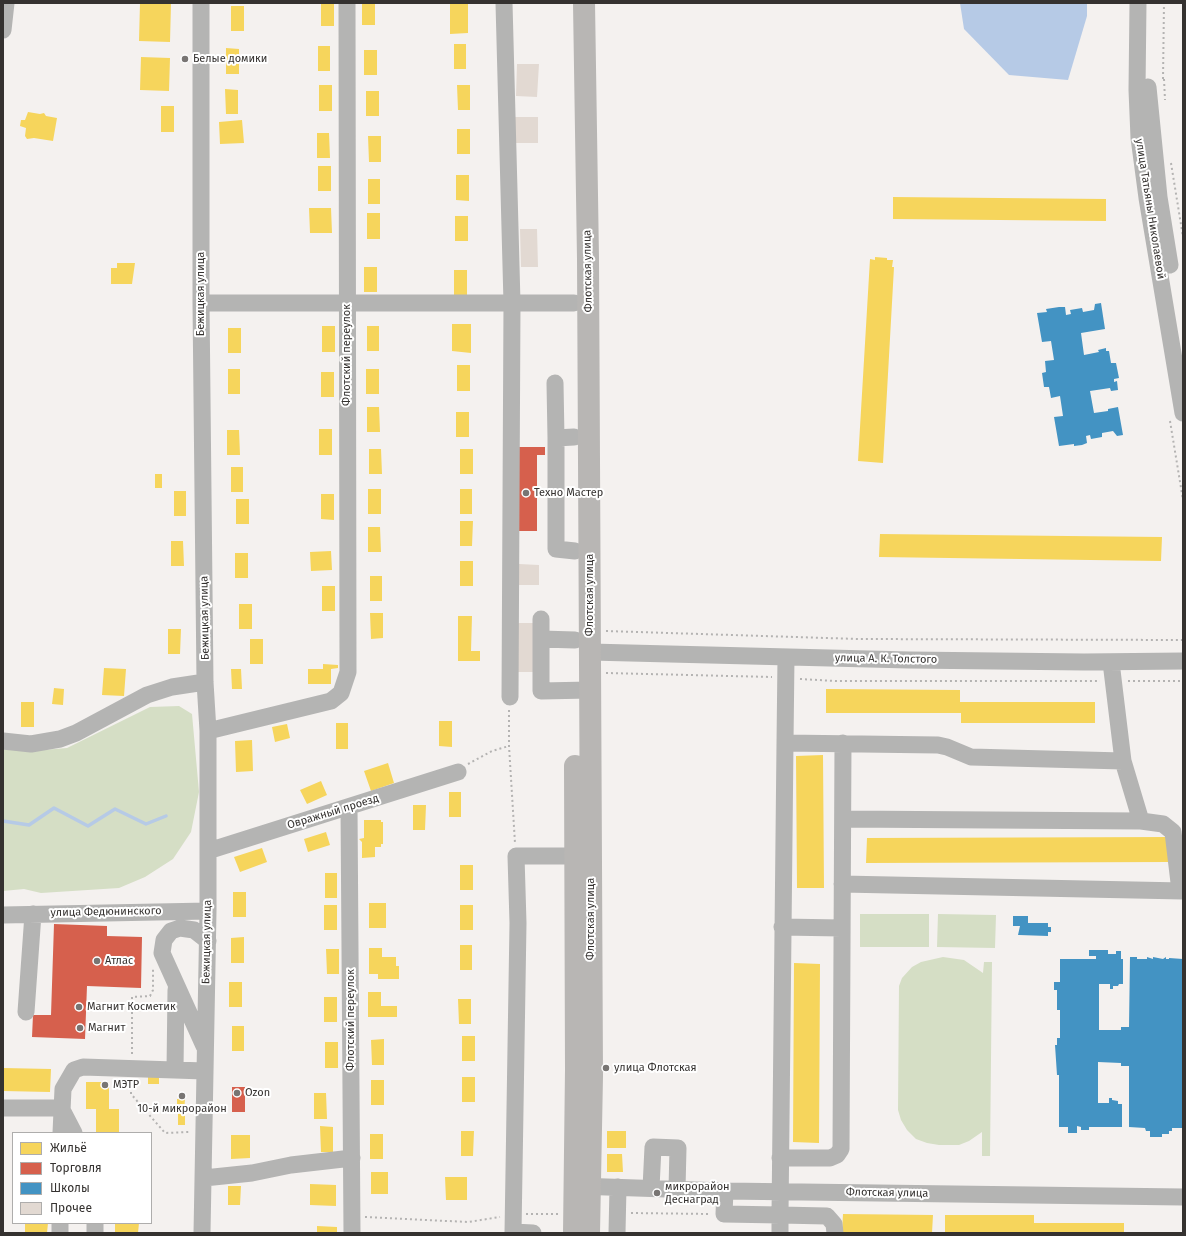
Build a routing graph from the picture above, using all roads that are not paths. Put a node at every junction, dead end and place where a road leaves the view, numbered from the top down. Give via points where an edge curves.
1 (6, 3) edge
2 (201, 3) edge
3 (347, 3) edge
4 (504, 3) edge
5 (571, 3) edge
6 (584, 3) edge
7 (1138, 3) edge
8 (1149, 3) edge
9 (3, 30) edge
10 (201, 303) junction
11 (346, 303) junction
12 (574, 303) junction
13 (512, 304) junction
14 (1183, 342) edge
15 (555, 384) dead end
16 (1183, 413) edge
17 (565, 438) junction
18 (541, 619) dead end
19 (541, 639) junction
20 (583, 646) junction
21 (786, 657) junction
22 (1183, 661) edge
23 (1112, 662) junction
24 (205, 682) junction
25 (583, 690) junction
26 (510, 697) road end
27 (208, 731) junction
28 (3, 741) edge
29 (785, 742) junction
30 (843, 744) junction
31 (1123, 760) junction
32 (458, 772) road end
33 (350, 807) junction
34 (843, 819) junction
35 (1141, 821) junction
36 (208, 851) junction
37 (575, 856) junction
38 (1181, 866) edge
39 (842, 884) junction
40 (1182, 891) edge
41 (164, 911) junction
42 (208, 911) junction
43 (33, 914) junction
44 (3, 915) edge
45 (782, 927) junction
46 (841, 928) junction
47 (171, 931) junction
48 (208, 940) junction
49 (176, 985) junction
50 (26, 1012) dead end
51 (205, 1050) junction
52 (175, 1070) junction
53 (205, 1071) junction
54 (3, 1108) edge
55 (61, 1108) junction
56 (61, 1132) edge
57 (73, 1132) edge
58 (352, 1158) junction
59 (780, 1158) junction
60 (204, 1178) junction
61 (583, 1186) junction
62 (618, 1187) junction
63 (644, 1188) junction
64 (677, 1189) junction
65 (724, 1190) junction
66 (780, 1191) junction
67 (1183, 1197) edge
68 (780, 1215) junction
69 (352, 1225) edge
70 (202, 1233) edge
71 (513, 1233) edge
72 (533, 1233) edge
73 (574, 1233) edge
74 (589, 1233) edge
75 (617, 1233) edge
76 (780, 1233) edge
77 (835, 1233) edge

1 - 9 street
2 - 10 street, Бежицкая улица
3 - 11 street, Флотский переулок
4 - 13 street
5 - 12 main road, Флотская улица
6 - 20 main road, Флотская улица via 588,259
7 - 16 street, улица Татьяны Николаевой via 1139,138
8 - 14 street, улица Татьяны Николаевой via 1148,89 1152,138
10 - 11 street
10 - 24 street, Бежицкая улица
11 - 13 street
11 - 27 street, Флотский переулок via 348,672 341,693 331,701
12 - 13 street
12 - 17 main road, Флотская улица
13 - 26 street
15 - 17 street
17 - 20 main road, Флотская улица
18 - 19 street
19 - 20 street, улица А. К. Толстого
19 - 25 street via 541,691
20 - 21 street, улица А. К. Толстого
20 - 25 main road, Флотская улица
21 - 23 street, улица А. К. Толстого
21 - 29 street
22 - 23 street, улица А. К. Толстого
23 - 31 street
24 - 27 street, Бежицкая улица
24 - 28 street via 172,687 147,695 60,739 31,744
25 - 37 main road, Флотская улица
25 - 61 main road, Флотская улица
27 - 36 street, Бежицкая улица
29 - 30 street
29 - 45 street
30 - 31 street via 938,745 971,758
30 - 34 street
31 - 35 street
32 - 33 street, Овражный проезд
33 - 36 street, Овражный проезд
33 - 58 street, Флотский переулок
34 - 35 street
34 - 39 street
35 - 38 street via 1163,824 1173,832
36 - 42 street, Бежицкая улица
37 - 61 main road, Флотская улица via 576,1070
37 - 71 street via 516,856 518,923
38 - 40 street
39 - 40 street
39 - 46 street
41 - 42 street, улица Федюнинского
41 - 43 street, улица Федюнинского
41 - 47 street
42 - 48 street, Бежицкая улица
43 - 44 street, улица Федюнинского
43 - 50 street
45 - 46 street
45 - 59 street
46 - 59 street via 841,1149 837,1155 830,1158
47 - 48 street via 180,928 194,930
47 - 49 street via 164,940 162,953
48 - 51 street, Бежицкая улица
49 - 51 street
49 - 52 street
51 - 53 street, Бежицкая улица
52 - 53 street
52 - 55 street via 83,1067 74,1070 63,1089
53 - 60 street, Бежицкая улица
54 - 55 street
55 - 56 street
55 - 57 street
58 - 60 street
58 - 69 street, Флотский переулок
59 - 66 street
60 - 70 street, Бежицкая улица
61 - 62 street, Флотская улица
61 - 73 main road, Флотская улица
61 - 74 main road, Флотская улица
62 - 63 street, Флотская улица
62 - 75 street
63 - 64 street, Флотская улица
63 - 64 street via 653,1147 659,1147 678,1148
64 - 65 street, Флотская улица
65 - 66 street, Флотская улица
65 - 68 street via 724,1214
66 - 67 street, Флотская улица
66 - 68 street
68 - 76 street
68 - 77 street via 827,1216 834,1224
71 - 72 street

